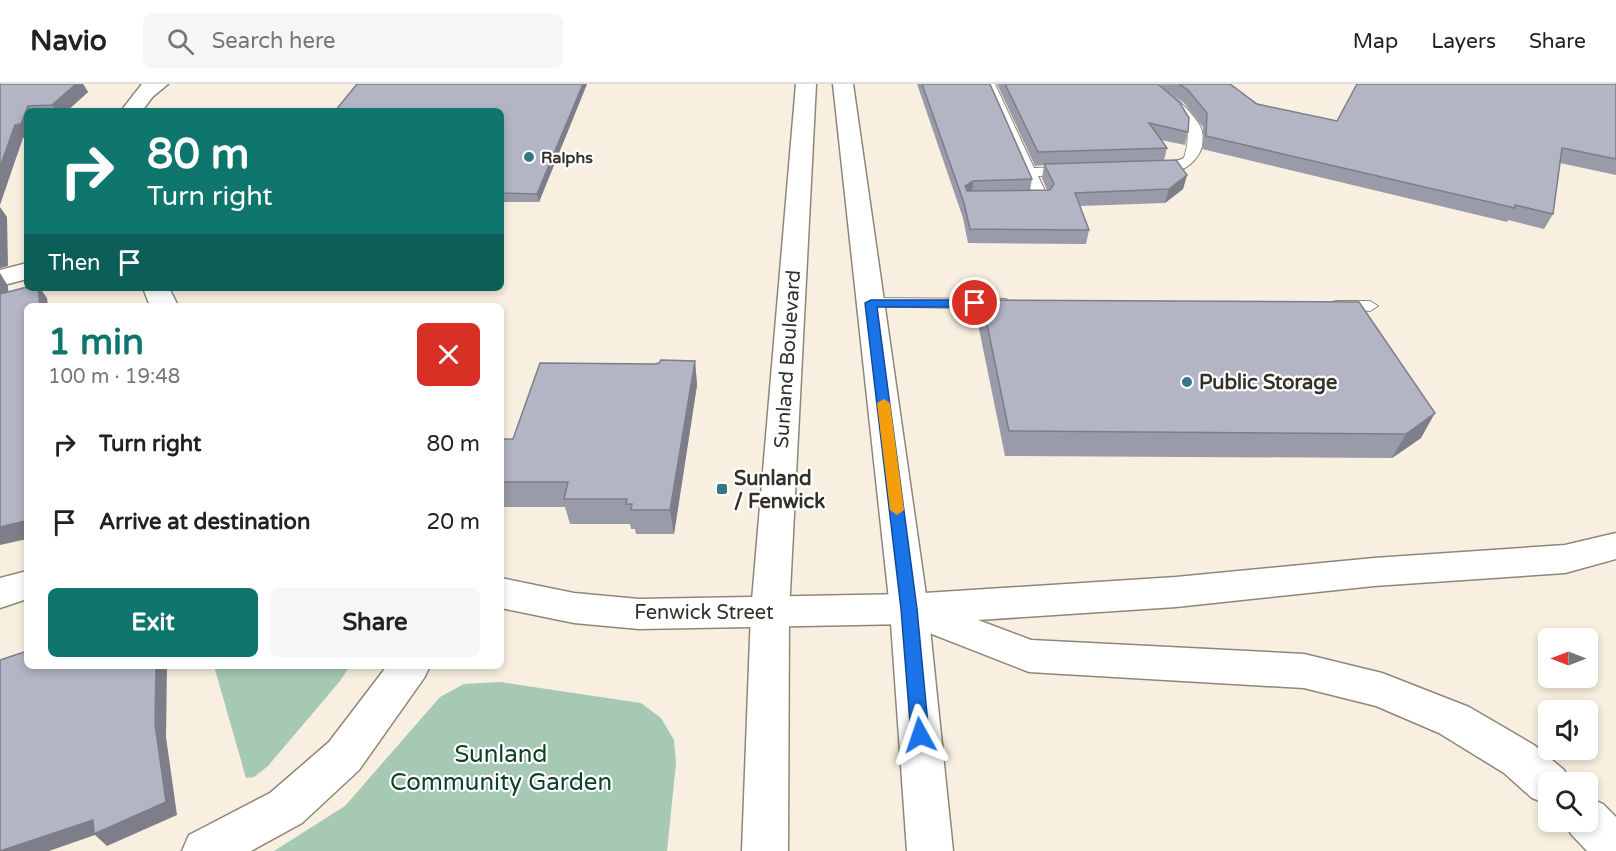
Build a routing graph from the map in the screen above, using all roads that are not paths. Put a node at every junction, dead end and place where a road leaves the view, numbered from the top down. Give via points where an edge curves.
1 (806, 84) edge
2 (843, 84) edge
3 (989, 84) edge
4 (1149, 84) edge
5 (1141, 169) edge
6 (1085, 171) edge
7 (1030, 172) junction
8 (1007, 200) edge
9 (24, 272) edge
10 (0, 278) edge
11 (871, 303) junction
12 (1017, 304) edge
13 (1323, 306) edge
14 (1370, 306) dead end
15 (1616, 546) edge
16 (24, 586) edge
17 (0, 593) edge
18 (504, 594) edge
19 (909, 609) junction
20 (770, 612) junction
21 (408, 669) edge
22 (1538, 775) edge
23 (1598, 830) edge
24 (1616, 849) edge
25 (205, 851) edge
26 (765, 851) edge
27 (930, 851) edge

1 - 20 main road, Sunland Boulevard
2 - 11 main road
3 - 7 lane
4 - 5 lane via 1179,108 1195,128 1195,145 1190,160 1175,168
6 - 7 lane
7 - 8 lane via 1042,199
9 - 10 main road
11 - 12 lane
11 - 19 main road
13 - 14 lane
15 - 19 main road, Fenwick Street via 1565,559 1176,592
16 - 17 main road
18 - 20 main road, Fenwick Street via 574,608 639,615
19 - 20 main road, Fenwick Street
19 - 22 main road via 1029,656 1304,671 1382,690 1454,720 1519,759
19 - 27 main road
20 - 26 main road, Sunland Boulevard
21 - 25 main road via 344,756 286,808
23 - 24 main road

